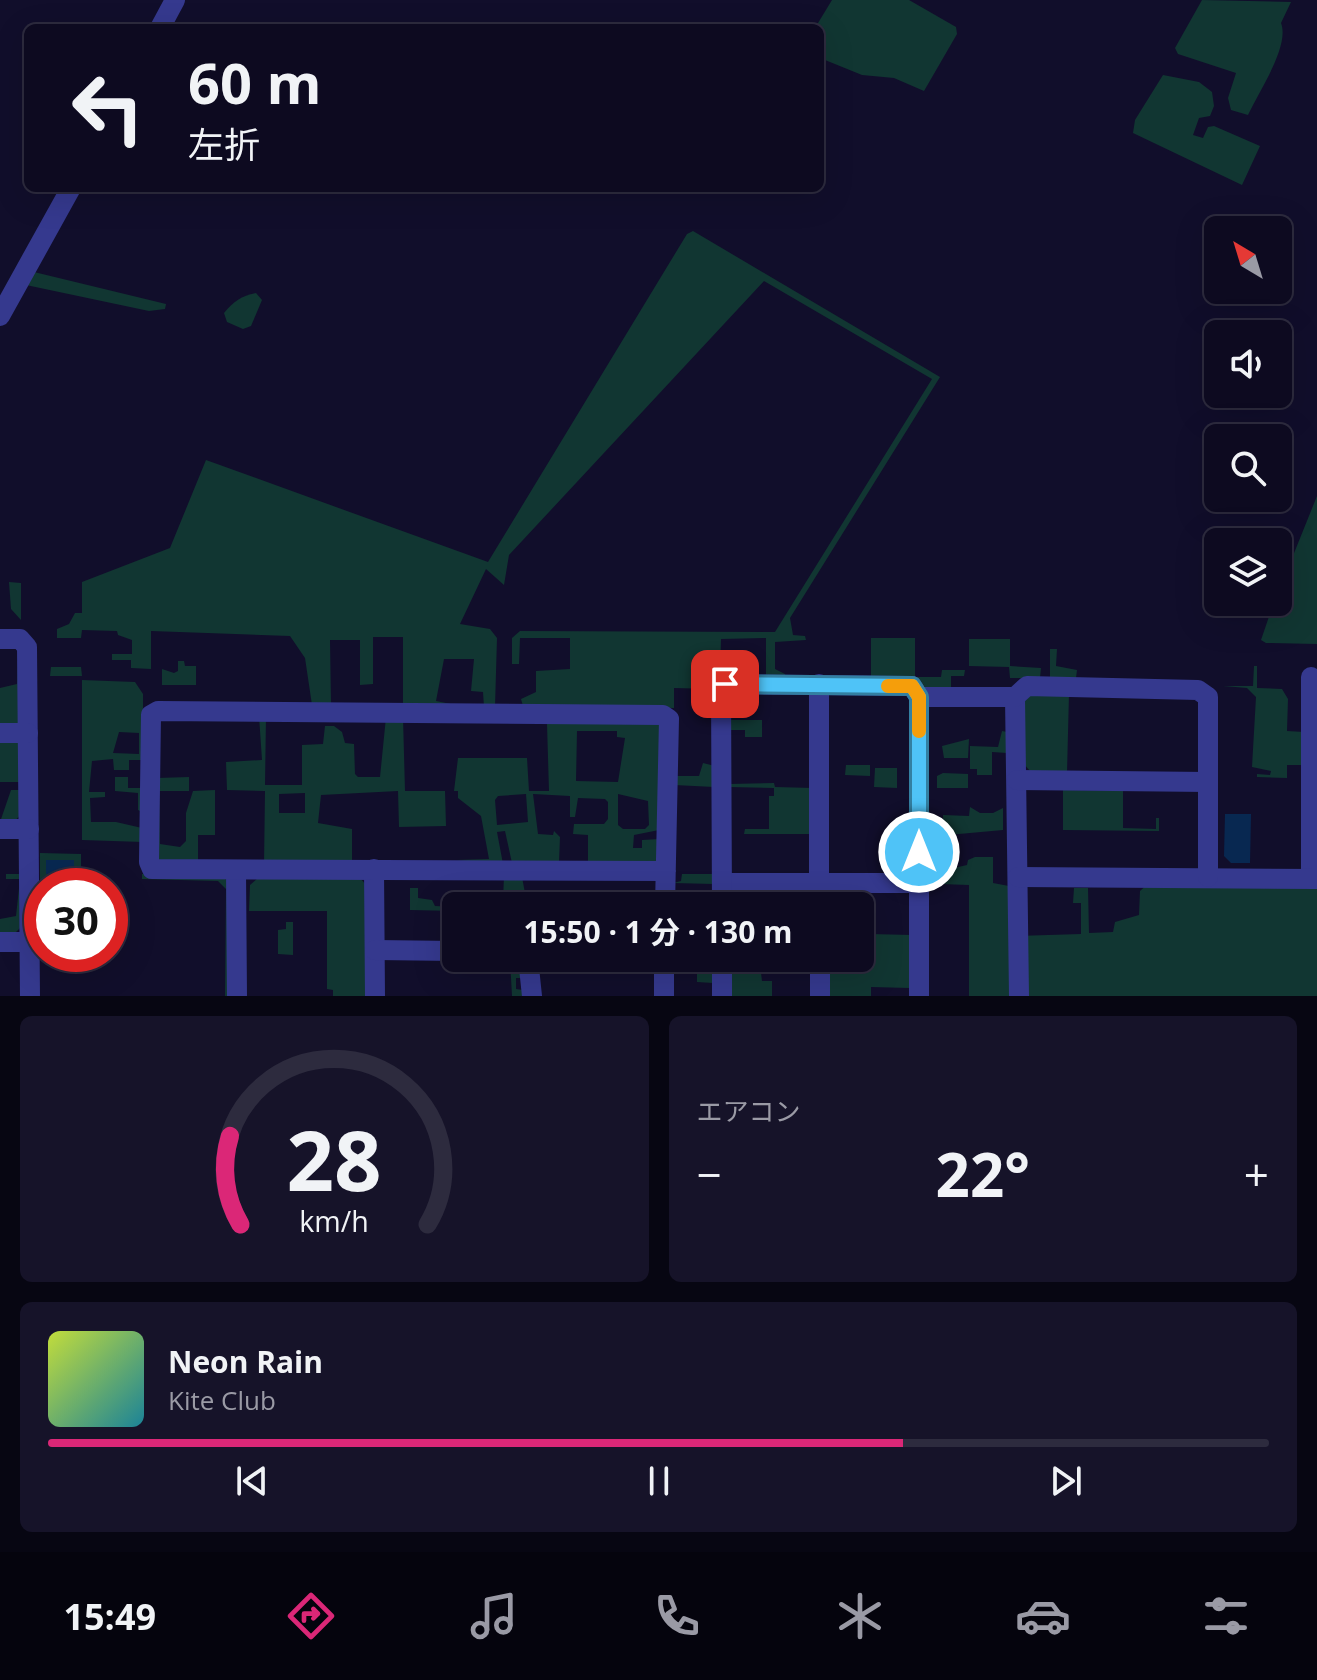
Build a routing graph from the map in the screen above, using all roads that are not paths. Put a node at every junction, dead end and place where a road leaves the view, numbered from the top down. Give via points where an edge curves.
1 (175, 0) edge
2 (162, 24) edge
3 (68, 192) edge
4 (8, 283) edge
5 (0, 316) edge
6 (0, 639) edge
7 (1311, 677) dead end
8 (819, 684) junction
9 (919, 697) junction
10 (1015, 697) junction
11 (1314, 701) edge
12 (0, 733) edge
13 (28, 733) junction
14 (1017, 780) junction
15 (1208, 782) junction
16 (0, 829) edge
17 (29, 829) junction
18 (29, 868) edge
19 (374, 869) junction
20 (236, 870) junction
21 (666, 871) junction
22 (1018, 877) junction
23 (1208, 877) junction
24 (1314, 879) edge
25 (722, 883) junction
26 (819, 883) junction
27 (919, 883) junction
28 (665, 892) edge
29 (722, 892) edge
30 (819, 892) edge
31 (0, 942) edge
32 (24, 942) edge
33 (375, 950) junction
34 (442, 951) edge
35 (30, 972) edge
36 (529, 972) edge
37 (664, 972) edge
38 (722, 972) edge
39 (820, 972) edge
40 (30, 996) edge
41 (237, 996) edge
42 (375, 996) edge
43 (532, 996) edge
44 (664, 996) edge
45 (722, 996) edge
46 (820, 996) edge
47 (919, 996) edge
48 (1019, 996) edge

1 - 2 street
3 - 4 street
4 - 5 street
6 - 13 street via 20,639 27,647
7 - 11 street
8 - 9 street via 912,686
8 - 25 street via 725,684 721,689
8 - 26 street
9 - 10 street
9 - 27 street
10 - 14 street
10 - 15 street via 1027,686 1198,690 1208,697
11 - 24 street
12 - 13 street
13 - 17 street
14 - 15 street
14 - 22 street
15 - 23 street
16 - 17 street
17 - 18 street
19 - 20 street
19 - 21 street
19 - 33 street
20 - 21 street via 152,869 151,715 158,711 663,715 669,719
20 - 41 street
21 - 28 street
22 - 23 street
22 - 48 street
23 - 24 street
25 - 26 street
25 - 29 street
26 - 27 street
26 - 30 street
27 - 47 street
31 - 32 street
33 - 34 street
33 - 42 street
35 - 40 street
36 - 43 street
37 - 44 street
38 - 45 street
39 - 46 street

